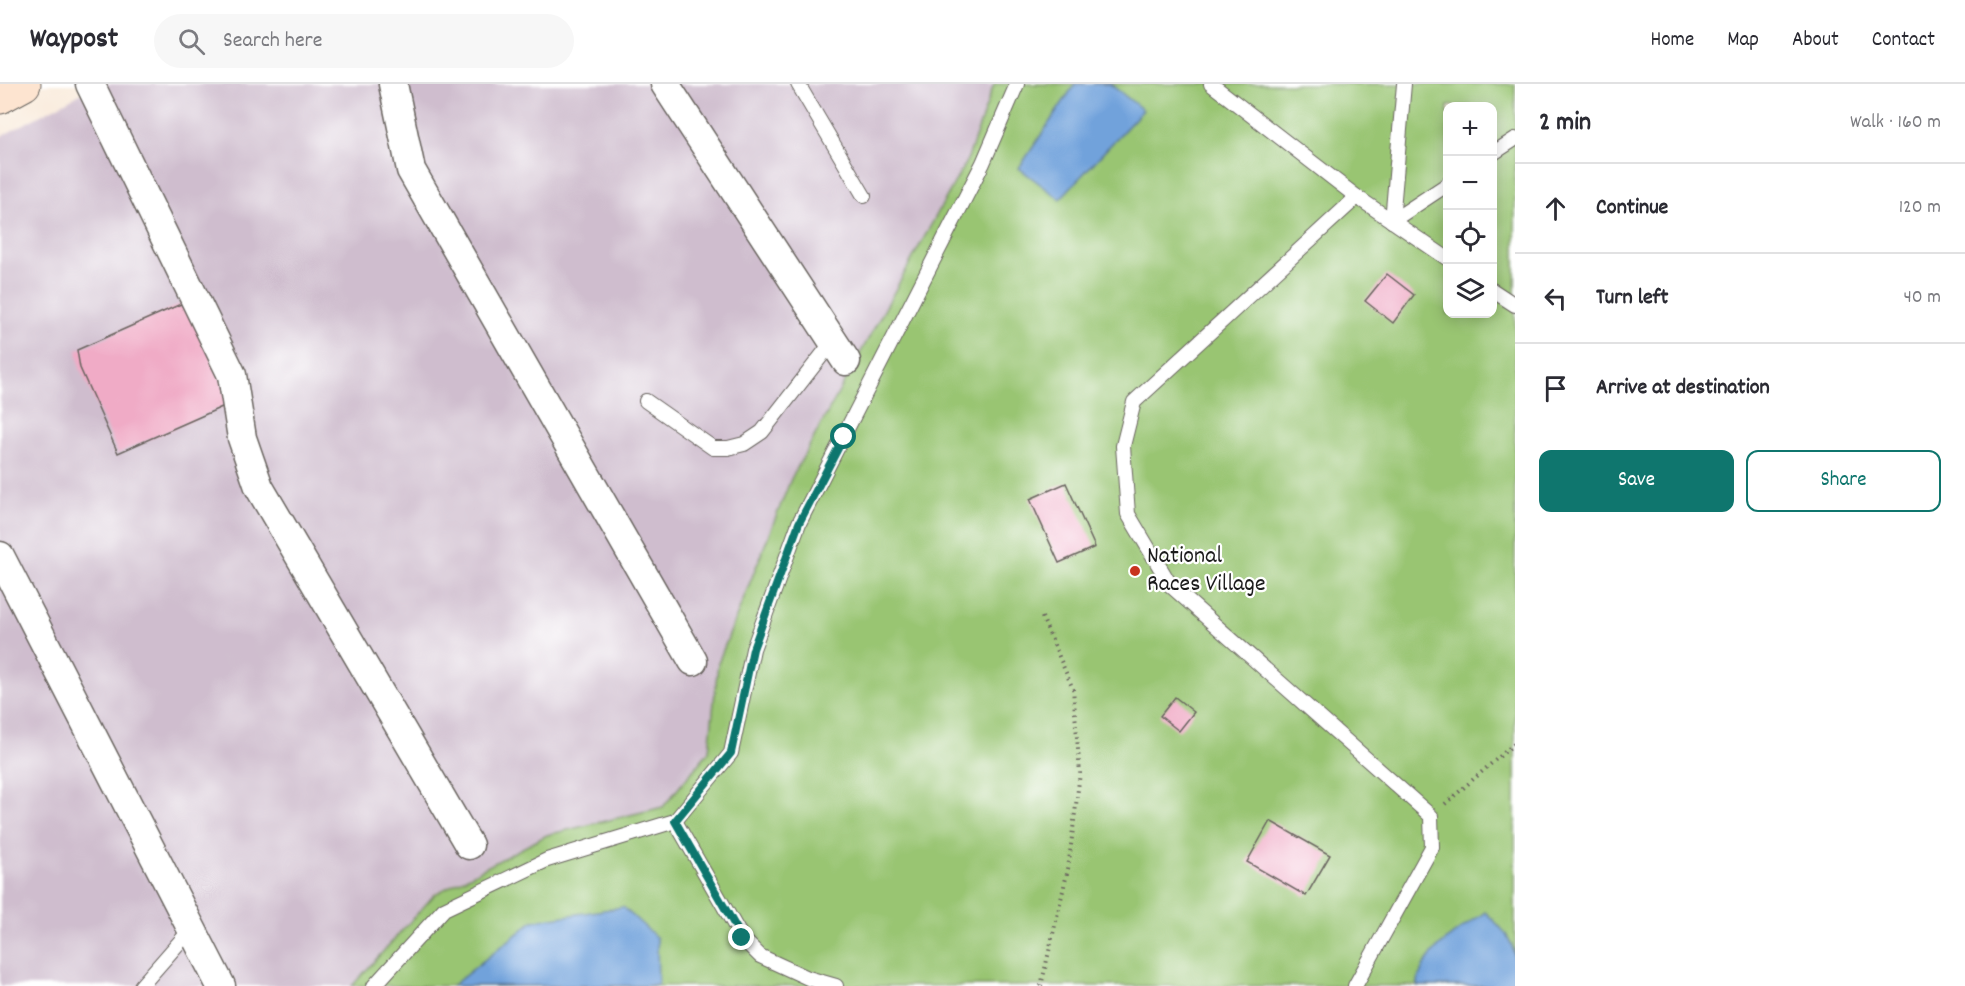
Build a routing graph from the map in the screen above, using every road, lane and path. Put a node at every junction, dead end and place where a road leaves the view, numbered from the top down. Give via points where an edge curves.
1 (24, 84) edge
2 (90, 84) edge
3 (393, 84) edge
4 (665, 84) edge
5 (798, 84) edge
6 (1017, 84) edge
7 (1211, 84) edge
8 (1404, 84) edge
9 (0, 97) edge
10 (1515, 139) edge
11 (1497, 151) edge
12 (1443, 187) edge
13 (864, 196) dead end
14 (1357, 197) junction
15 (1392, 220) junction
16 (1443, 256) edge
17 (1497, 293) edge
18 (1515, 305) edge
19 (840, 351) joint
20 (646, 401) dead end
21 (0, 556) edge
22 (1042, 617) dead end
23 (693, 661) dead end
24 (1515, 743) edge
25 (1431, 816) junction
26 (675, 821) junction
27 (469, 845) dead end
28 (191, 928) junction
29 (141, 986) edge
30 (221, 986) edge
31 (374, 986) edge
32 (836, 986) edge
33 (1041, 986) edge
34 (1355, 986) edge

1 - 9 main road
2 - 27 street via 232,375 242,438 259,487
3 - 23 street via 411,170
4 - 19 street
5 - 13 lane
6 - 26 lane via 982,163 799,523 753,649 731,753
7 - 14 lane
8 - 15 lane
10 - 11 lane
12 - 15 lane
14 - 15 lane
14 - 25 lane via 1134,402 1123,446 1128,514 1171,586
15 - 16 lane
17 - 18 lane
19 - 20 lane via 762,432 744,444 712,447
21 - 28 street
22 - 33 path via 1074,689 1080,773 1068,869
24 - 25 path
25 - 34 lane via 1432,847
26 - 31 lane via 547,860 444,909
26 - 32 lane via 742,938 760,956
28 - 29 lane
28 - 30 street

